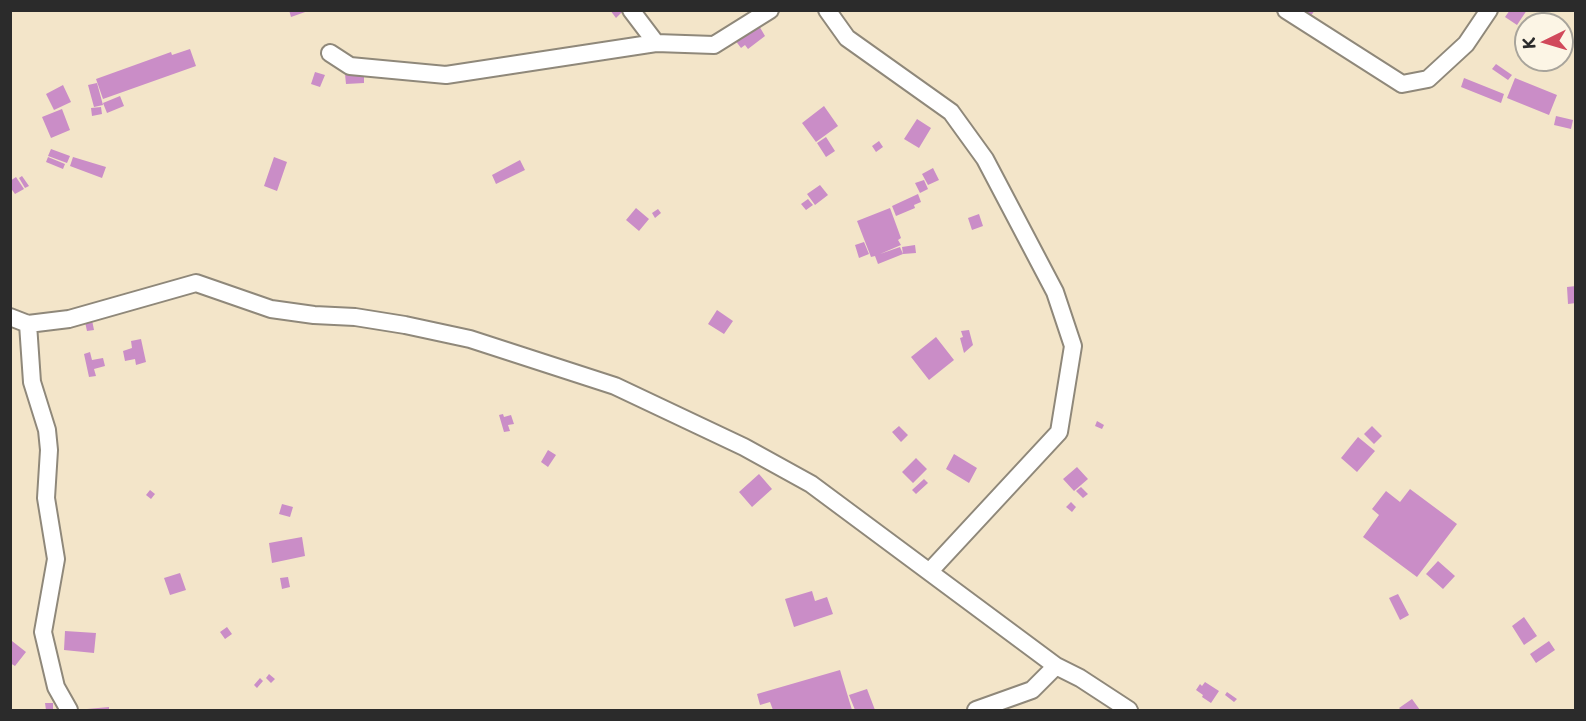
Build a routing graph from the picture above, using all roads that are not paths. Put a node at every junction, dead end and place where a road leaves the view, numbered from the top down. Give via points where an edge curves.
1 (631, 10) edge
2 (770, 10) edge
3 (827, 10) edge
4 (1286, 10) edge
5 (1490, 10) edge
6 (656, 43) junction
7 (330, 52) dead end
8 (10, 317) edge
9 (28, 324) junction
10 (930, 572) junction
11 (1056, 666) junction
12 (69, 711) edge
13 (976, 711) edge
14 (1129, 711) edge

1 - 6 street
2 - 6 street via 714,45
3 - 10 street via 847,38 951,112 985,159 1055,292 1073,346 1059,432
4 - 5 street via 1402,84 1428,79 1466,44
6 - 7 street via 446,75 350,66
8 - 9 street
9 - 10 street via 69,319 196,283 272,309 355,317 470,339 615,386 744,447 811,484
9 - 12 street via 32,382 47,430 46,498 56,559 43,632 56,687
10 - 11 street
11 - 13 street via 1032,690
11 - 14 street

